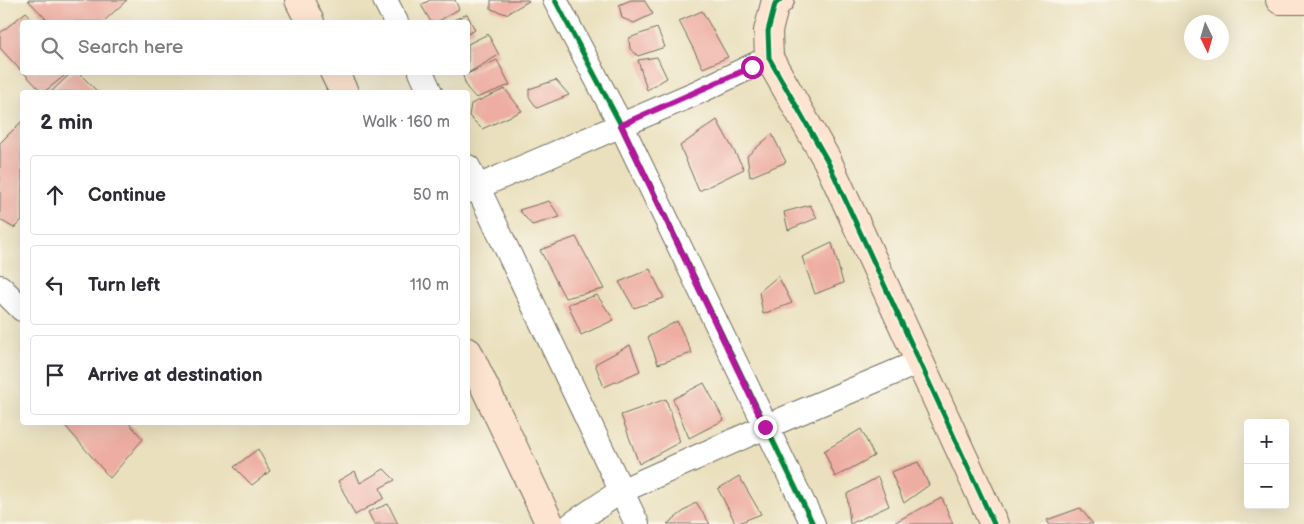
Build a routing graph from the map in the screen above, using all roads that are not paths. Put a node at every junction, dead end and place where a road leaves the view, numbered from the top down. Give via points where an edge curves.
1 (299, 0) edge
2 (385, 0) edge
3 (555, 0) edge
4 (780, 0) edge
5 (1280, 0) edge
6 (1304, 0) edge
7 (309, 20) edge
8 (395, 20) edge
9 (769, 58) junction
10 (336, 75) edge
11 (422, 75) edge
12 (343, 90) edge
13 (429, 90) edge
14 (621, 125) junction
15 (471, 182) edge
16 (0, 287) edge
17 (20, 307) edge
18 (470, 356) edge
19 (919, 362) junction
20 (765, 427) junction
21 (621, 491) junction
22 (550, 524) edge
23 (572, 524) edge
24 (637, 524) edge
25 (812, 524) edge
26 (994, 524) edge

1 - 7 street
2 - 8 street
3 - 14 street
4 - 9 street via 775,4 768,31
5 - 6 street
9 - 14 street
9 - 19 street via 827,160
10 - 12 street
11 - 13 street
14 - 15 street
14 - 20 street
15 - 21 street
16 - 17 street
18 - 22 street
19 - 20 street
19 - 26 street
20 - 21 street
20 - 25 street
21 - 23 street
21 - 24 street

